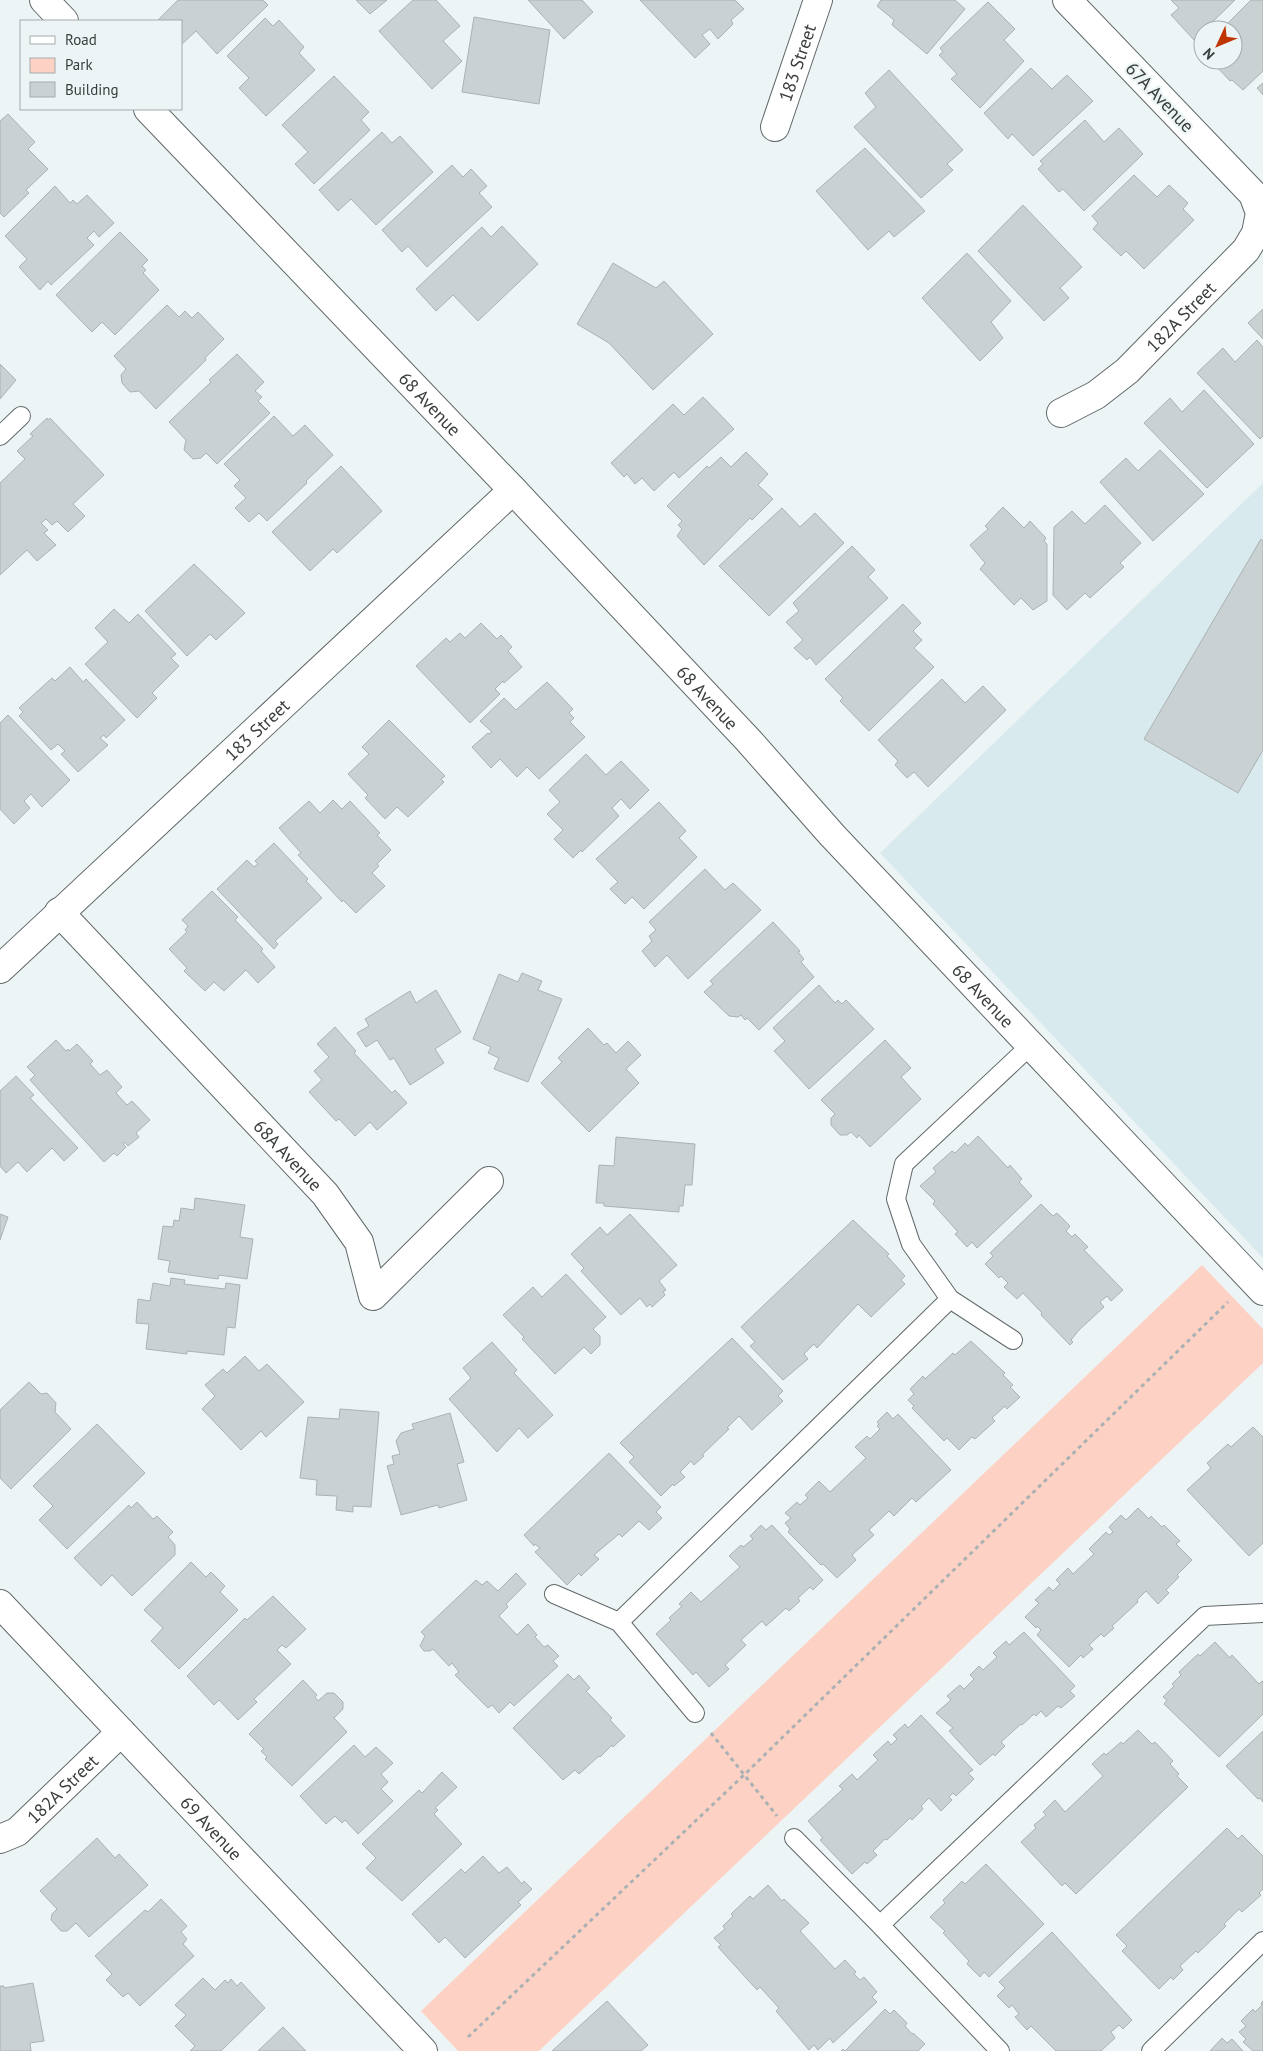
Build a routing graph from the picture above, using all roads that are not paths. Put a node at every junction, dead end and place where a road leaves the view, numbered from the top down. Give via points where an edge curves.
1 (44, 0) edge
2 (818, 0) edge
3 (1067, 0) edge
4 (63, 20) edge
5 (149, 110) edge
6 (775, 127) dead end
7 (1253, 194) joint
8 (1061, 414) dead end
9 (21, 416) dead end
10 (0, 436) edge
11 (513, 490) junction
12 (59, 912) junction
13 (0, 969) edge
14 (1031, 1045) junction
15 (489, 1181) dead end
16 (1263, 1291) edge
17 (950, 1299) junction
18 (1013, 1340) dead end
19 (554, 1594) dead end
20 (0, 1604) edge
21 (1263, 1613) edge
22 (619, 1622) junction
23 (695, 1712) road end
24 (121, 1732) junction
25 (794, 1838) road end
26 (0, 1839) edge
27 (880, 1925) junction
28 (1263, 1941) edge
29 (423, 2051) edge
30 (1000, 2051) edge
31 (1150, 2051) edge

1 - 4 street
2 - 6 street, 183 Street
3 - 7 street, 67A Avenue
5 - 11 street, 68 Avenue
7 - 8 street, 182A Street via 1260,212 1256,233 1246,250 1127,371
9 - 10 lane
11 - 12 street, 183 Street
11 - 14 street, 68 Avenue
12 - 13 street, 183 Street
12 - 15 street, 68A Avenue via 325,1194 359,1242 373,1296
14 - 16 street, 68 Avenue
14 - 17 lane via 904,1164 896,1200 911,1244
17 - 18 lane
17 - 22 lane
19 - 22 lane
20 - 24 street, 69 Avenue
21 - 27 lane via 1205,1616
22 - 23 lane
24 - 26 street, 182A Street via 17,1832
24 - 29 street, 69 Avenue
25 - 27 lane
27 - 30 lane
28 - 31 lane

